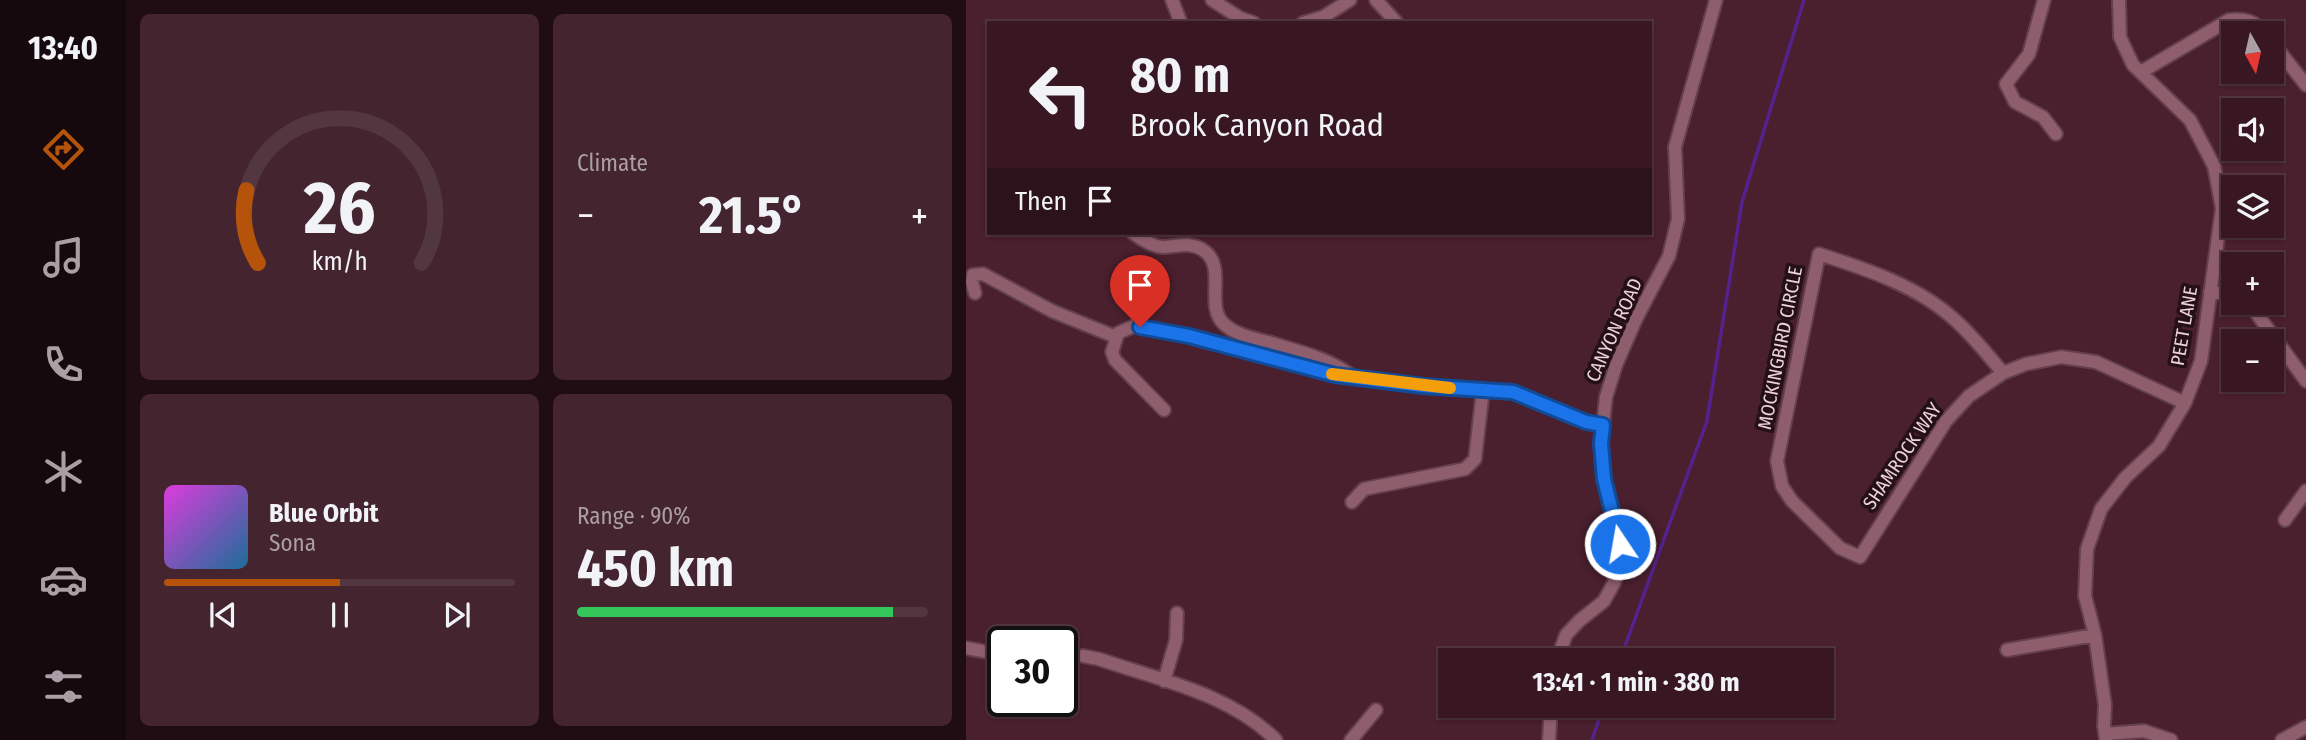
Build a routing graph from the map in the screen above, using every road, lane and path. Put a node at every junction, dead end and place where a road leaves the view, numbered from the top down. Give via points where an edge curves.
1 (1172, 0) edge
2 (1212, 0) edge
3 (1350, 0) edge
4 (1376, 0) edge
5 (1716, 0) edge
6 (2044, 0) edge
7 (2119, 0) edge
8 (1180, 21) edge
9 (1248, 21) edge
10 (1310, 21) edge
11 (1395, 21) edge
12 (2227, 21) edge
13 (2248, 21) edge
14 (2221, 25) edge
15 (2284, 57) edge
16 (2141, 72) junction
17 (2306, 85) edge
18 (2056, 134) dead end
19 (1136, 235) edge
20 (2210, 292) junction
21 (975, 293) dead end
22 (2221, 293) edge
23 (2258, 315) edge
24 (1116, 337) junction
25 (2303, 372) edge
26 (2003, 373) junction
27 (1355, 378) junction
28 (1483, 390) junction
29 (2185, 403) junction
30 (1164, 410) dead end
31 (1603, 425) junction
32 (2306, 491) edge
33 (1792, 500) joint
34 (1352, 502) dead end
35 (2285, 520) dead end
36 (1177, 613) dead end
37 (2095, 635) junction
38 (966, 648) edge
39 (1561, 648) edge
40 (2007, 650) dead end
41 (987, 652) edge
42 (1083, 656) dead end
43 (1164, 681) junction
44 (1376, 710) dead end
45 (1550, 718) edge
46 (2306, 727) edge
47 (2105, 737) edge
48 (1276, 740) edge
49 (1351, 740) edge
50 (1549, 740) edge
51 (2171, 740) edge
52 (2283, 740) edge

1 - 8 street
2 - 9 street
3 - 10 street
4 - 11 street
5 - 31 street, CANYON ROAD via 1675,147 1678,219 1669,256 1616,365
6 - 18 street via 2029,54 2006,85 2015,102 2043,117
7 - 16 street, PEET LANE via 2120,37
12 - 13 street
14 - 16 street
15 - 17 street
16 - 20 street, PEET LANE via 2190,120 2214,166 2222,208
19 - 27 street via 1161,247 1185,244 1209,254 1216,307 1221,321 1235,333 1337,365
20 - 22 street
20 - 29 street, PEET LANE via 2201,361
21 - 24 street via 973,275 983,274
23 - 25 street
24 - 27 street via 1140,327
24 - 30 street via 1115,360
26 - 29 street, SHAMROCK WAY via 2061,357 2096,362
26 - 33 street, SHAMROCK WAY via 1969,396 1946,421 1860,556 1840,548
26 - 33 street, MOCKINGBIRD CIRCLE via 1955,320 1930,301 1876,272 1819,254 1777,461 1782,486
27 - 28 street
28 - 31 street via 1513,392
28 - 34 street via 1475,459 1465,469 1364,489
29 - 37 street, PEET LANE via 2159,446 2101,509 2085,568 2085,596
31 - 39 street, CANYON ROAD via 1604,479 1622,558 1604,601 1566,635
32 - 35 street
36 - 43 street via 1176,640
37 - 40 street
37 - 47 street, PEET LANE
38 - 41 street
42 - 43 street
43 - 48 street via 1230,706
44 - 49 street
45 - 50 street
46 - 52 street
47 - 51 street via 2144,731

